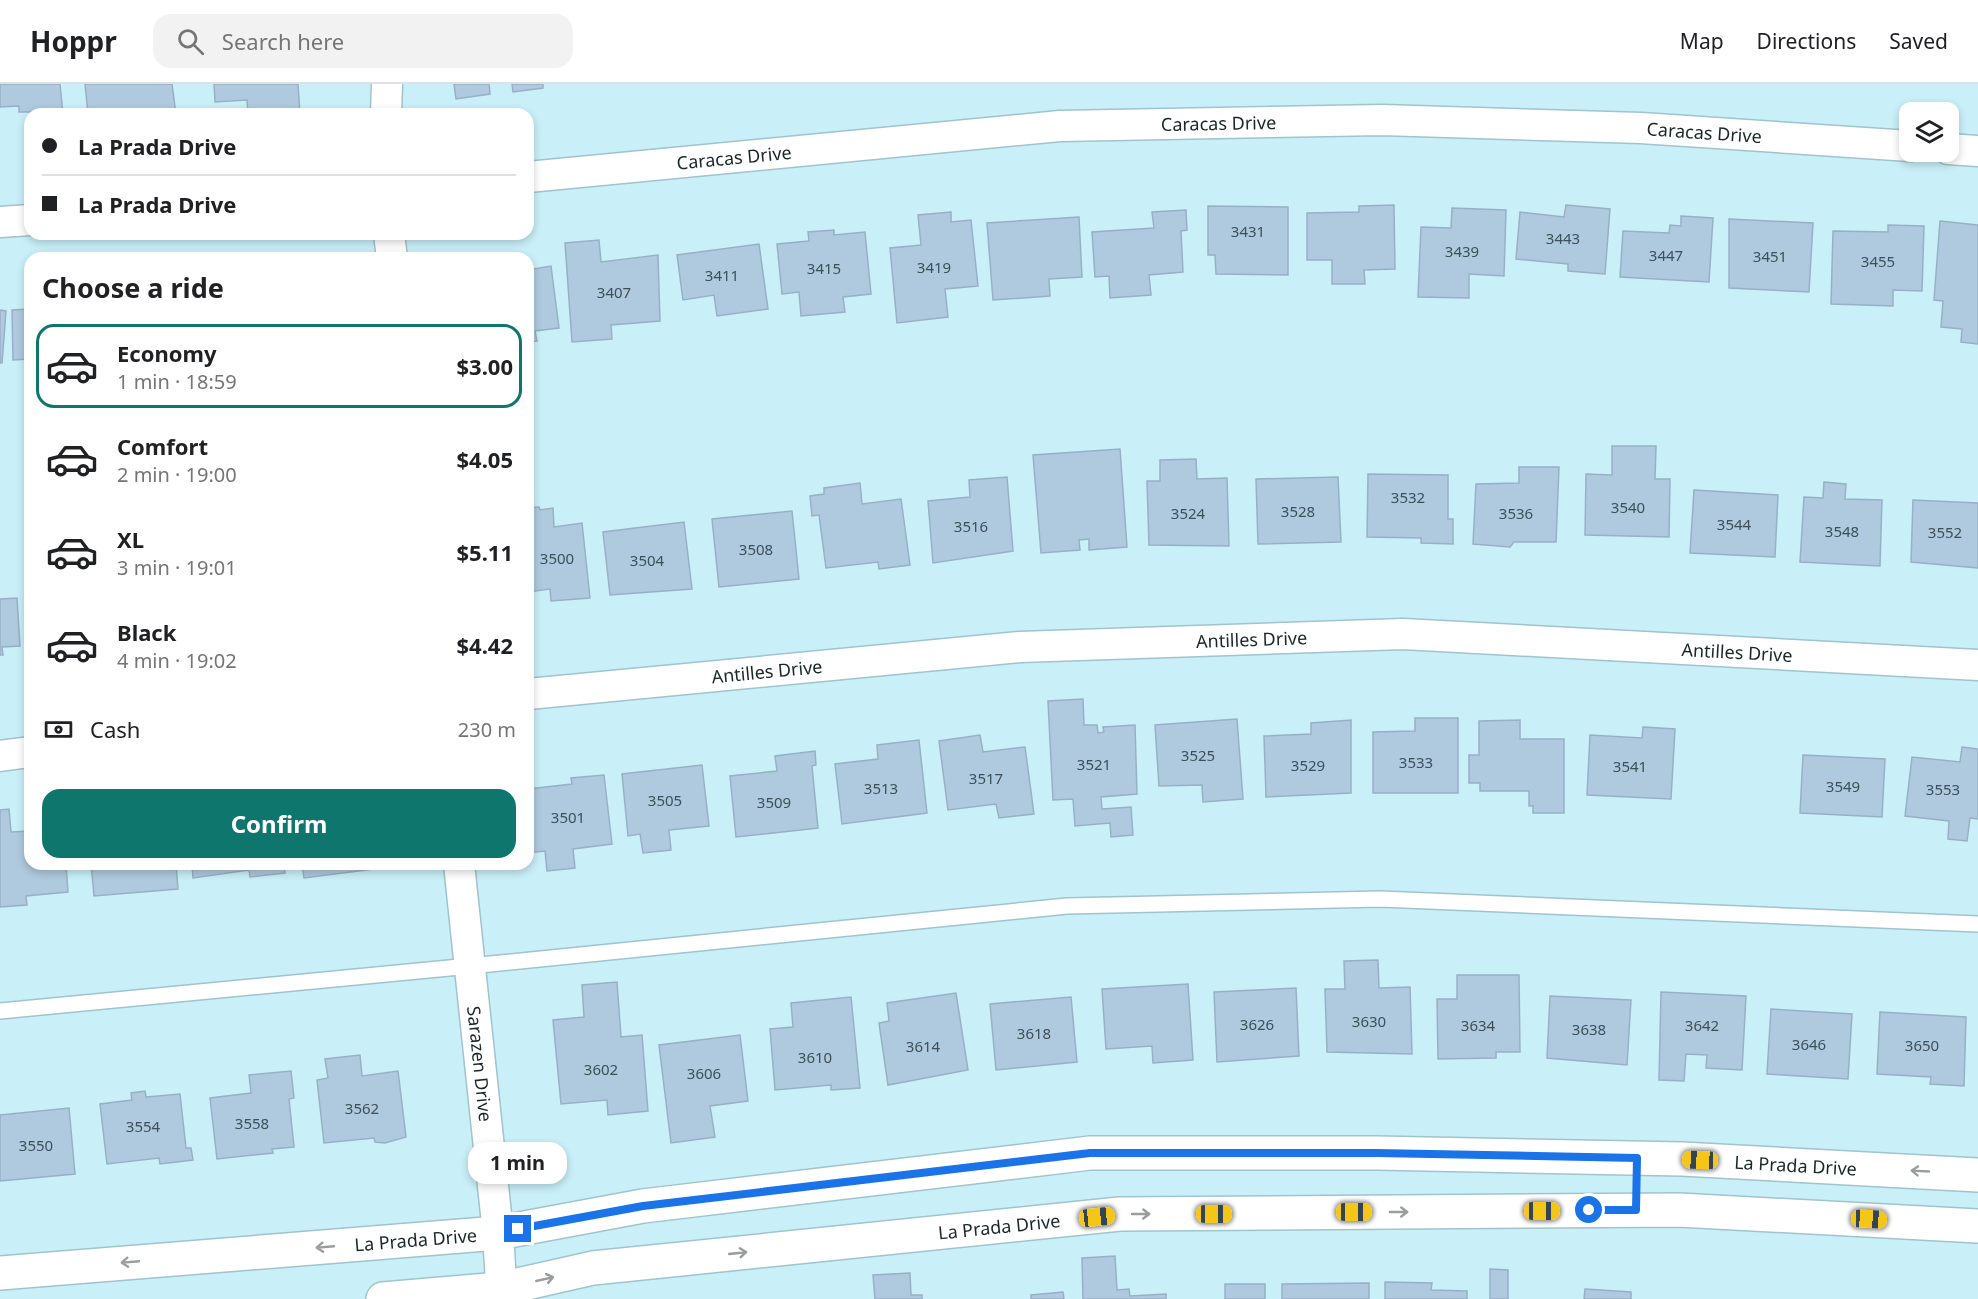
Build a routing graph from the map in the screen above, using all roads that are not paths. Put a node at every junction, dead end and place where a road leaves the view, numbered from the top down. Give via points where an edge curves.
1 (387, 84) edge
2 (386, 108) edge
3 (1899, 145) edge
4 (1959, 150) edge
5 (1978, 151) edge
6 (534, 176) edge
7 (24, 220) edge
8 (0, 222) edge
9 (1978, 664) edge
10 (534, 692) edge
11 (24, 753) edge
12 (0, 756) edge
13 (460, 870) edge
14 (1978, 924) edge
15 (470, 966) junction
16 (0, 1011) edge
17 (1637, 1158) junction
18 (1978, 1175) edge
19 (1636, 1210) junction
20 (1978, 1226) edge
21 (498, 1233) junction
22 (0, 1273) edge
23 (501, 1294) edge
24 (383, 1299) edge

1 - 2 street
3 - 6 street, Caracas Drive via 1641,128 1382,120 1060,126
4 - 5 street
7 - 8 street
9 - 10 street, Antilles Drive via 1403,634 1020,646
11 - 12 street
13 - 15 street, Sarazen Drive
14 - 15 lane via 1380,899 1067,906
15 - 16 lane
15 - 21 street, Sarazen Drive
18 -> 17 main road, La Prada Drive
17 - 19 main road
17 - 21 main road, La Prada Drive via 1090,1153 643,1206
19 - 20 main road, La Prada Drive
23 -> 19 main road, La Prada Drive via 593,1268 1120,1214
21 -> 22 main road, La Prada Drive
21 - 23 street, Sarazen Drive
23 - 24 main road, La Prada Drive

